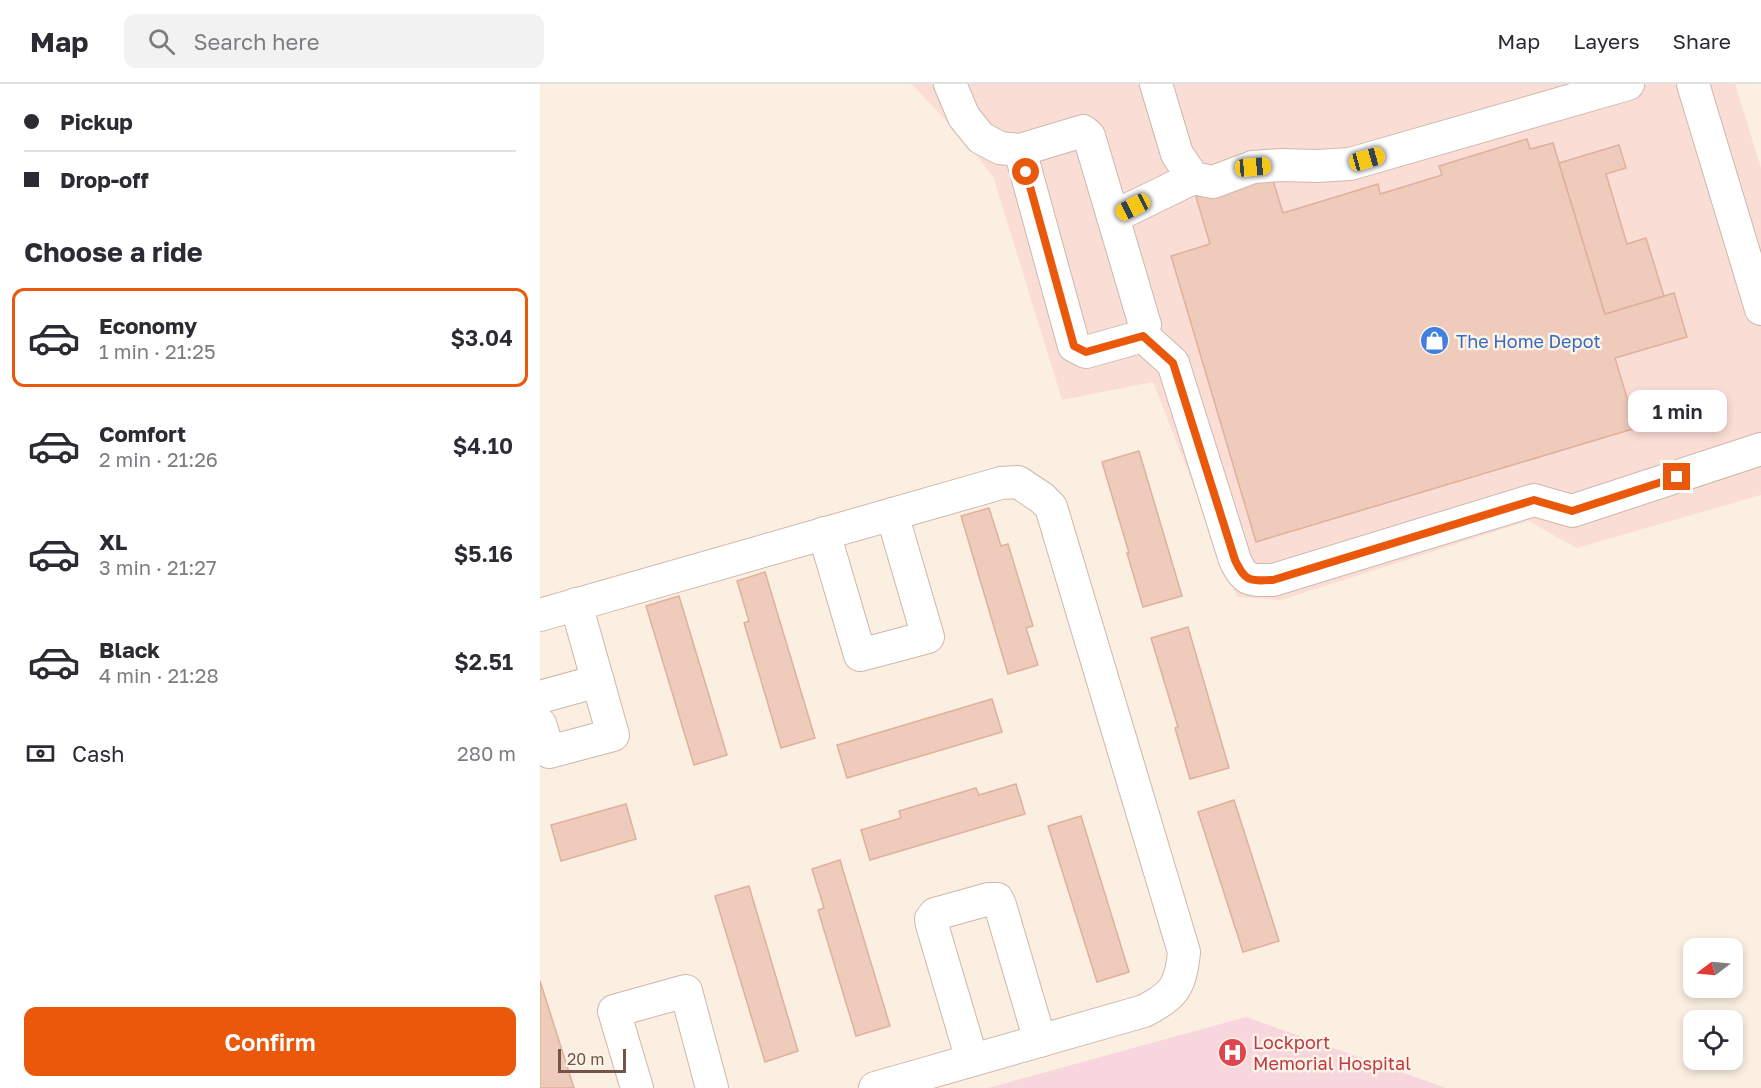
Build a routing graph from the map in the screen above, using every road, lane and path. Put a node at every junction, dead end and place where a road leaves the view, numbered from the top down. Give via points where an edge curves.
1 (950, 84) edge
2 (1156, 84) edge
3 (1628, 84) edge
4 (1693, 84) edge
5 (1020, 150) junction
6 (1193, 178) junction
7 (1113, 217) junction
8 (1761, 309) edge
9 (1143, 336) junction
10 (1761, 449) edge
11 (892, 514) junction
12 (825, 534) junction
13 (576, 604) junction
14 (540, 615) edge
15 (598, 681) junction
16 (540, 697) edge
17 (540, 724) edge
18 (1040, 1041) junction
19 (972, 1060) junction
20 (637, 1088) edge
21 (712, 1088) edge
22 (875, 1088) edge

1 - 5 street via 964,117 981,138 1000,148
2 - 6 street via 1177,154
3 - 6 street via 1350,164 1253,167 1213,182
4 - 8 street
5 - 7 street via 1083,131 1089,136
5 - 9 street via 1074,346 1086,352
6 - 7 street
7 - 9 street via 1144,325
9 - 10 street via 1173,363 1235,560 1241,574 1253,580 1273,580 1534,500 1572,511
11 - 12 street
11 - 12 street via 928,637 860,655
11 - 18 street via 1001,483 1018,482 1051,507 1184,952 1182,972 1174,991 1162,1002 1144,1011
12 - 13 street
13 - 14 street
13 - 15 street
15 - 16 street
15 - 17 street via 613,735 549,752
18 - 19 street
18 - 19 street via 997,899 935,914 932,925
19 - 22 street
20 - 21 street via 614,1011 686,991

